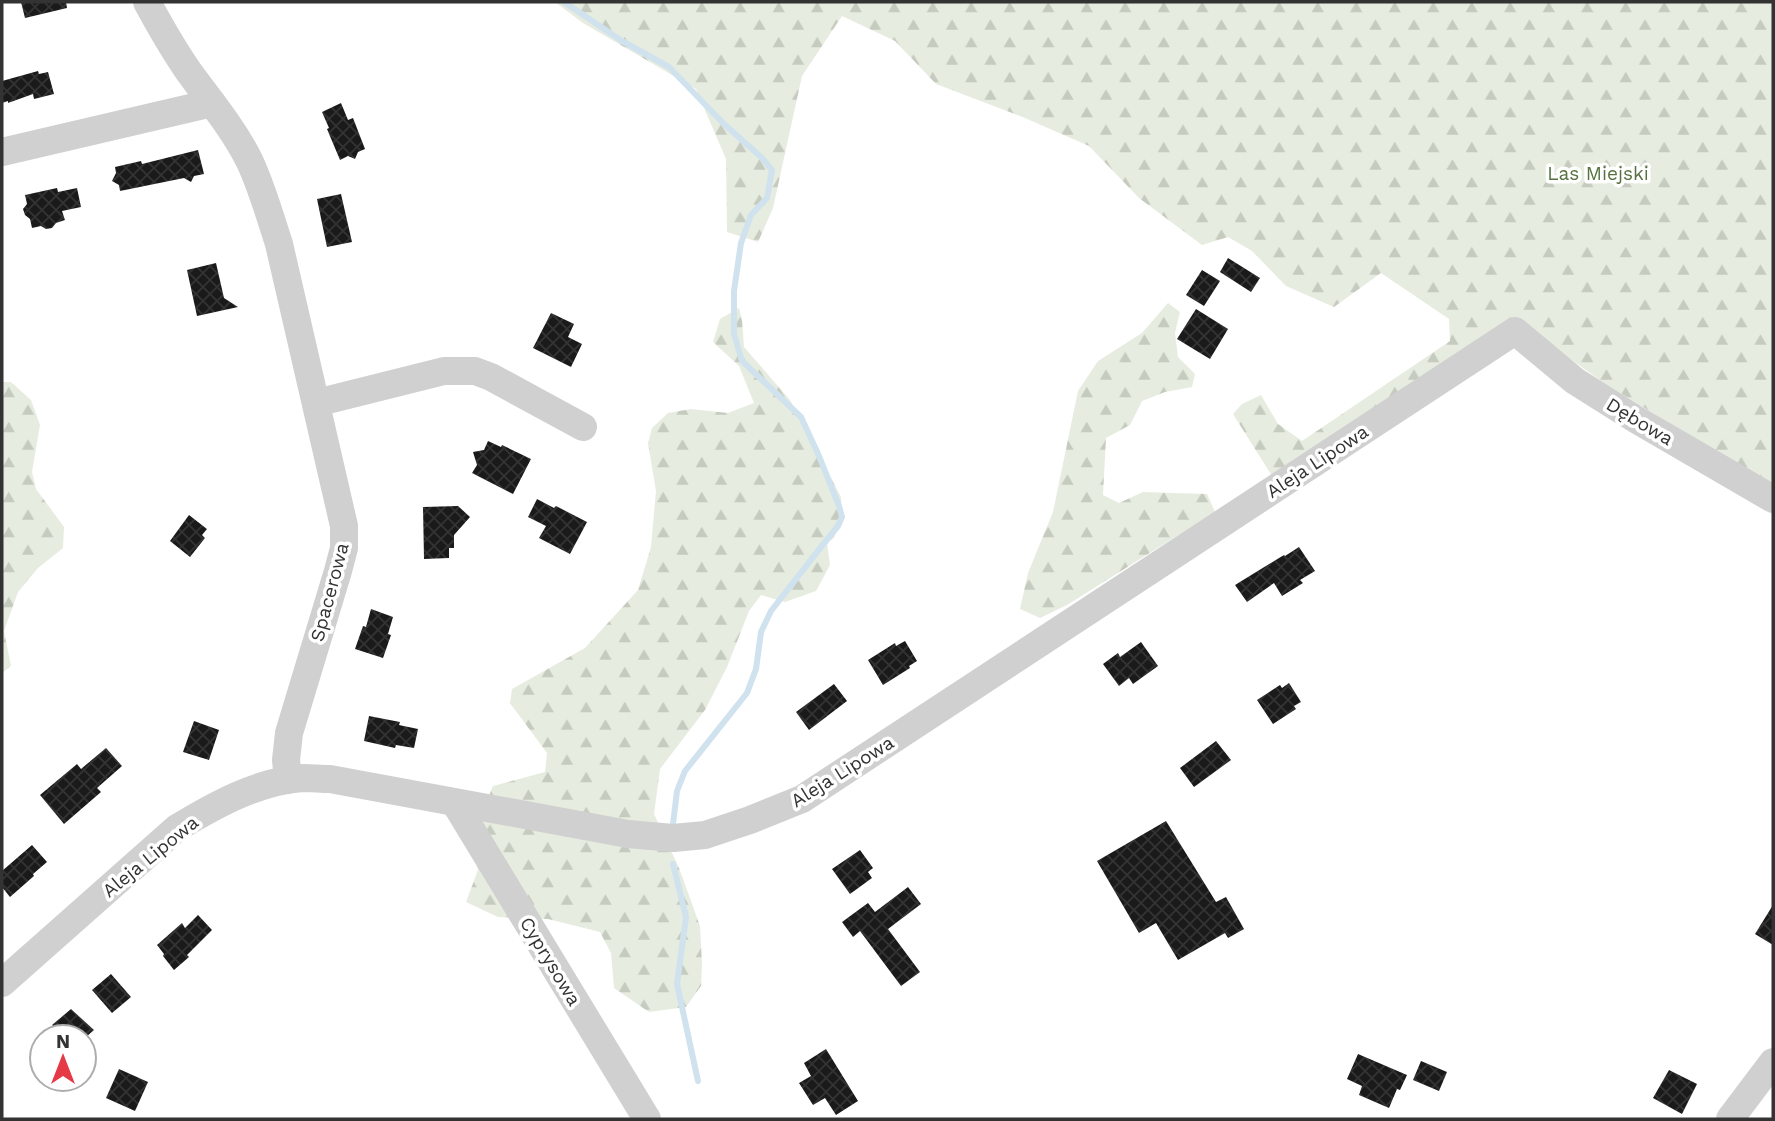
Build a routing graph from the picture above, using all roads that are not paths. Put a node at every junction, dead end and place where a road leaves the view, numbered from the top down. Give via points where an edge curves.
1 (147, 2) edge
2 (212, 103) junction
3 (2, 152) edge
4 (1515, 331) joint
5 (316, 403) junction
6 (583, 427) dead end
7 (1773, 499) edge
8 (288, 780) junction
9 (455, 803) junction
10 (2, 983) edge
11 (1773, 1062) edge
12 (647, 1119) edge
13 (1730, 1119) edge

1 - 2 street, Spacerowa
2 - 3 street
2 - 5 street, Spacerowa via 249,161 267,205
4 - 7 street, Dębowa via 1575,381
4 - 9 street, Aleja Lipowa via 802,799 705,835 673,838
5 - 6 street via 444,371 475,371
5 - 8 street, Spacerowa via 344,526 344,548 289,733
8 - 9 street, Aleja Lipowa via 330,779
8 - 10 street, Aleja Lipowa via 255,789 177,828
9 - 12 street, Cyprysowa
11 - 13 street

